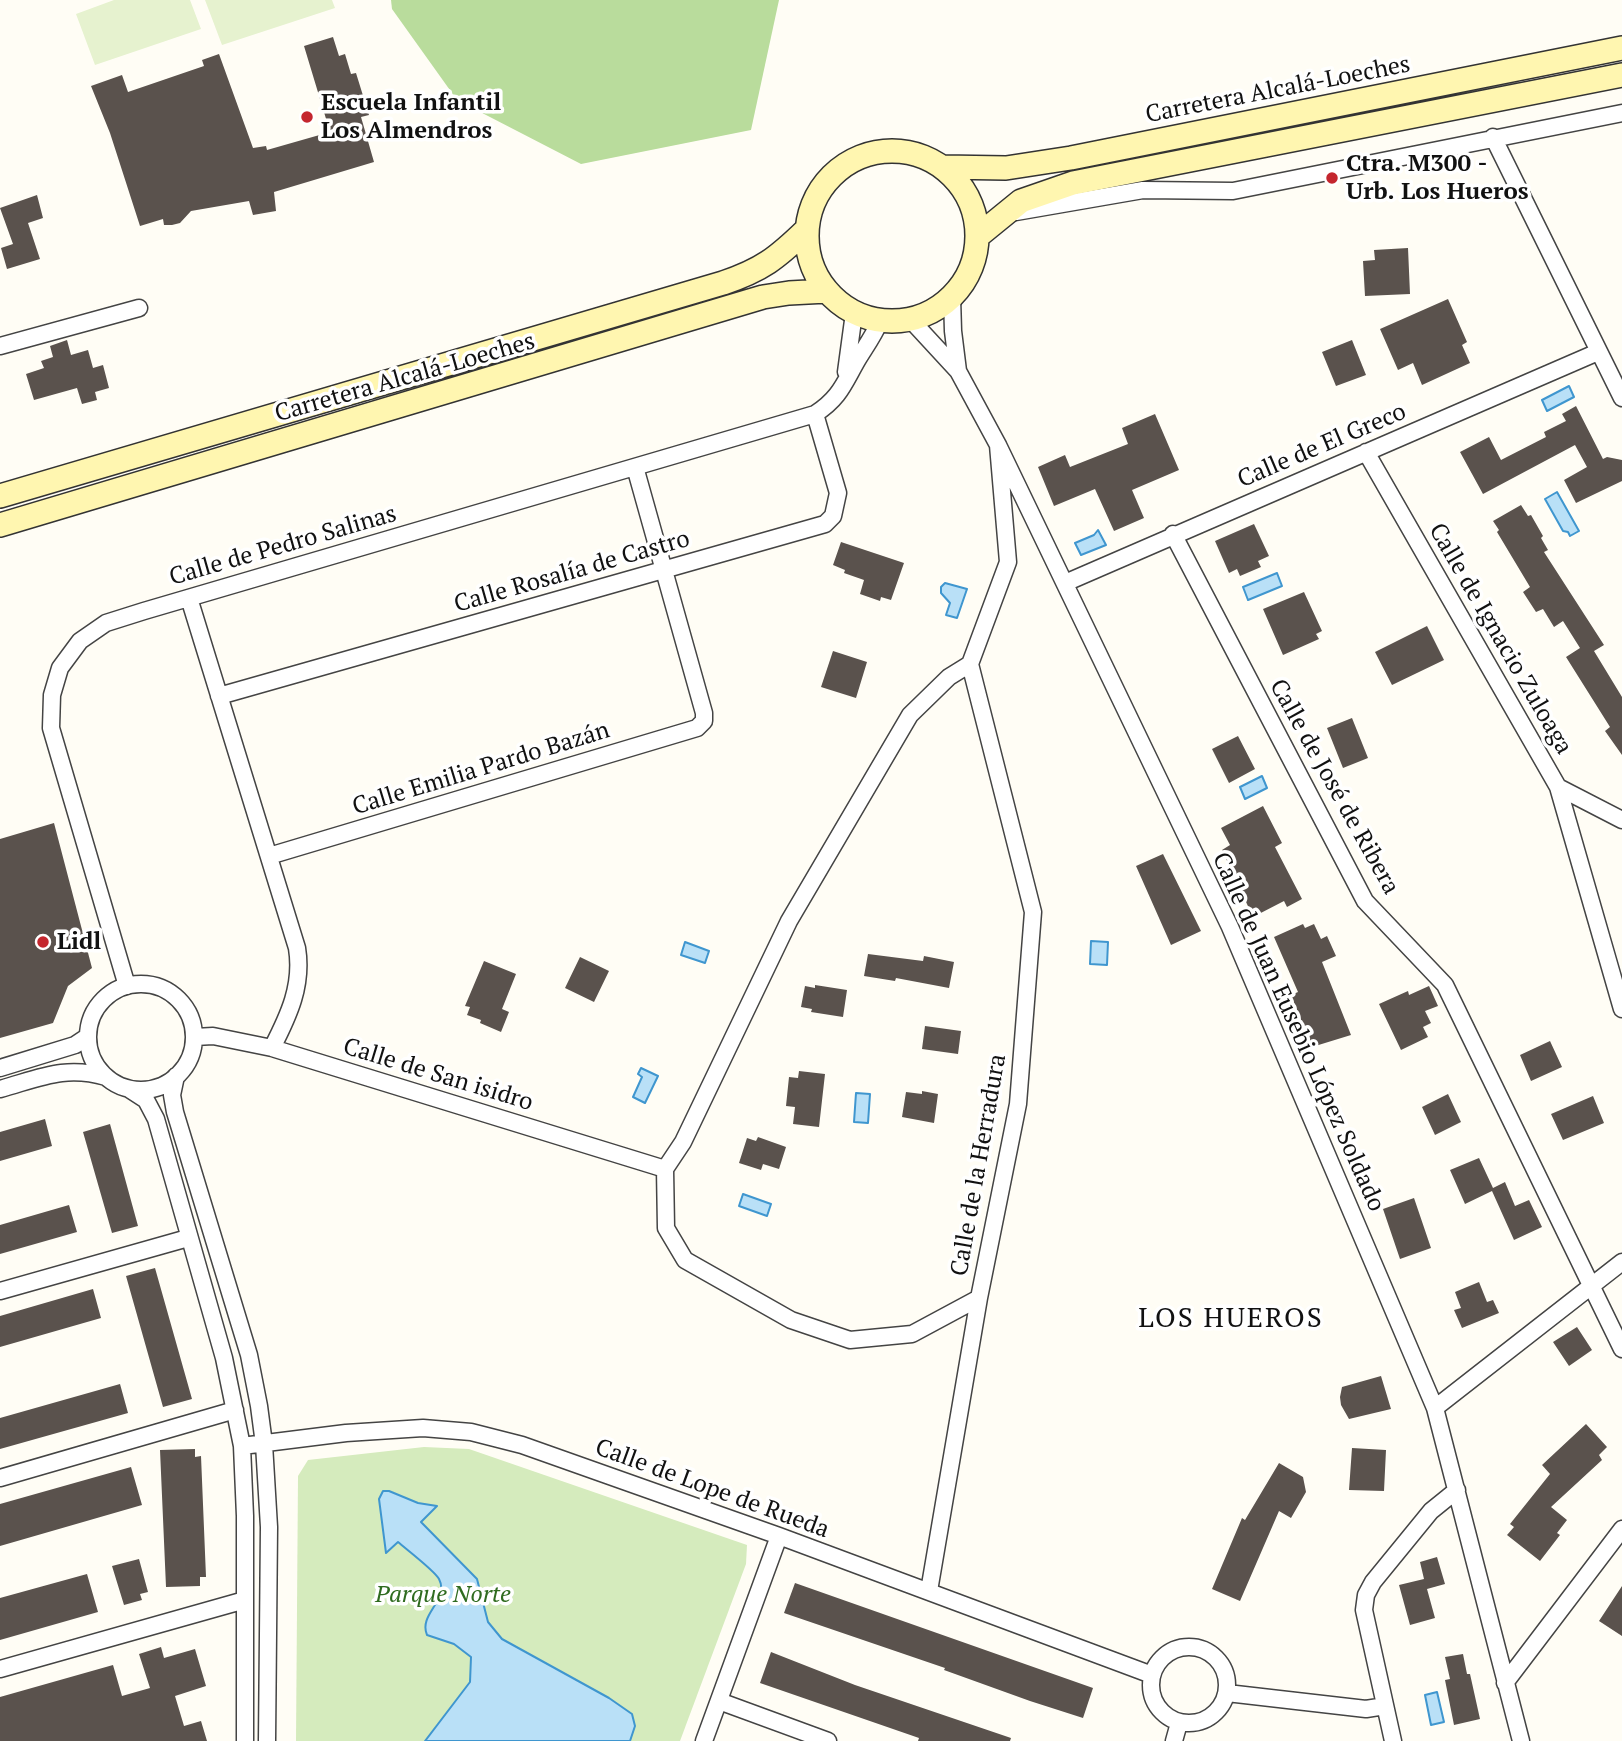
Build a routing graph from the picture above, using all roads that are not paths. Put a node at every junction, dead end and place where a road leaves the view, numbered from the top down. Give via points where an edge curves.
1 (1622, 48) edge
2 (1622, 75) edge
3 (1622, 113) edge
4 (1493, 137) junction
5 (943, 167) junction
6 (1004, 214) junction
7 (806, 230) junction
8 (978, 236) junction
9 (827, 291) junction
10 (952, 296) junction
11 (139, 308) dead end
12 (854, 313) junction
13 (911, 319) junction
14 (880, 321) junction
15 (0, 346) edge
16 (1598, 352) junction
17 (958, 370) junction
18 (844, 388) junction
19 (1622, 398) edge
20 (815, 414) junction
21 (998, 445) junction
22 (1366, 452) junction
23 (635, 467) junction
24 (0, 496) edge
25 (0, 525) edge
26 (1173, 534) junction
27 (663, 570) junction
28 (1065, 583) junction
29 (189, 598) junction
30 (970, 664) junction
31 (219, 696) junction
32 (1558, 787) junction
33 (1622, 820) edge
34 (269, 856) junction
35 (127, 986) junction
36 (1622, 1009) edge
37 (87, 1037) junction
38 (195, 1037) junction
39 (272, 1048) junction
40 (0, 1068) edge
41 (176, 1076) junction
42 (106, 1077) junction
43 (0, 1089) edge
44 (129, 1089) junction
45 (665, 1169) junction
46 (188, 1238) junction
47 (1622, 1262) edge
48 (1593, 1285) junction
49 (0, 1292) edge
50 (979, 1298) junction
51 (1622, 1349) edge
52 (1435, 1408) junction
53 (235, 1410) junction
54 (264, 1444) junction
55 (242, 1446) junction
56 (0, 1478) edge
57 (1457, 1490) junction
58 (1622, 1529) edge
59 (779, 1536) junction
60 (929, 1591) junction
61 (245, 1600) junction
62 (0, 1669) edge
63 (1152, 1675) junction
64 (1505, 1683) junction
65 (1227, 1693) junction
66 (719, 1701) junction
67 (1385, 1706) junction
68 (1179, 1723) junction
69 (245, 1741) edge
70 (267, 1741) edge
71 (704, 1741) edge
72 (828, 1741) edge
73 (1174, 1741) edge
74 (1393, 1741) edge
75 (1521, 1741) edge

1 - 5 main road, Carretera Alcalá-Loeches via 1071,158 1006,168
2 - 6 main road via 1073,183 1021,201
3 - 4 street
4 - 6 street via 1233,191 1143,190
4 - 16 street
5 - 7 main road via 901,151 878,151 856,158 836,170 821,187
5 - 8 main road via 968,198
6 - 8 main road
7 - 9 main road via 815,273
7 - 24 main road, Carretera Alcalá-Loeches via 753,274
8 - 10 main road via 965,281
9 - 12 main road
9 - 25 main road, Carretera Alcalá-Loeches via 763,298
10 - 13 main road
10 - 17 street, Calle de Juan Eusebio López Soldado
11 - 15 street
12 - 14 main road
12 - 18 street
13 - 14 main road
13 - 17 street, Calle de Juan Eusebio López Soldado
14 - 18 street, Calle de Pedro Salinas
16 - 19 street
16 - 22 street, Calle de El Greco
17 - 21 street, Calle de Juan Eusebio López Soldado
18 - 20 street, Calle de Pedro Salinas
20 - 23 street, Calle de Pedro Salinas
20 - 27 street, Calle Rosalía de Castro via 838,493 833,516 825,524
21 - 28 street, Calle de Juan Eusebio López Soldado
21 - 30 street via 1007,562
22 - 26 street, Calle de El Greco
22 - 32 street, Calle de Ignacio Zuloaga
23 - 27 street
23 - 29 street, Calle de Pedro Salinas
26 - 28 street, Calle de El Greco
26 - 48 street, Calle de José de Ribera via 1365,901 1445,985
27 - 31 street, Calle Rosalía de Castro
27 - 34 street, Calle Emilia Pardo Bazán via 704,713 697,728
28 - 52 street, Calle de Juan Eusebio López Soldado via 1230,927
29 - 31 street
29 - 35 street, Calle de Pedro Salinas via 106,624 80,641 60,668 52,695 51,727
30 - 45 street via 909,715 789,921 683,1142
30 - 50 street, Calle de la Herradura via 1033,912 1018,1104
31 - 34 street
32 - 33 street, Calle de Ignacio Zuloaga
32 - 36 street
34 - 39 street via 299,962 291,1011
35 - 37 street via 108,995 93,1014
35 - 38 street via 153,985 172,993 189,1012
37 - 40 street via 75,1045
37 - 42 street via 90,1053
38 - 39 street, Calle de San isidro via 214,1035
38 - 41 street via 189,1062
39 - 45 street, Calle de San isidro
41 - 44 street via 143,1091
41 - 54 street via 175,1112 249,1355
42 - 43 street via 63,1071
42 - 44 street
44 - 46 street via 146,1100 156,1119
45 - 50 street, Calle de la Herradura via 666,1228 685,1260 791,1320 850,1340 912,1334
46 - 49 street
46 - 53 street
47 - 48 street
48 - 51 street, Calle de José de Ribera
48 - 52 street
50 - 60 street
52 - 57 street, Calle de Juan Eusebio López Soldado
53 - 55 street
53 - 56 street
54 - 55 street, Calle de Lope de Rueda
54 - 59 street, Calle de Lope de Rueda via 423,1428 471,1432 522,1445
54 - 70 street via 269,1527
55 - 61 street
57 - 64 street, Calle de Juan Eusebio López Soldado
57 - 67 street via 1432,1511 1366,1595 1364,1610
58 - 64 street
59 - 60 street, Calle de Lope de Rueda
59 - 66 street
60 - 63 street, Calle de Lope de Rueda
61 - 62 street
61 - 69 street
63 - 65 street via 1168,1653 1195,1647 1215,1656 1223,1666
63 - 68 street via 1150,1688 1159,1710
64 - 75 street, Calle de Juan Eusebio López Soldado
65 - 67 street via 1366,1709
65 - 68 street via 1219,1710 1207,1719
66 - 71 street
66 - 72 street
67 - 74 street
68 - 73 street

